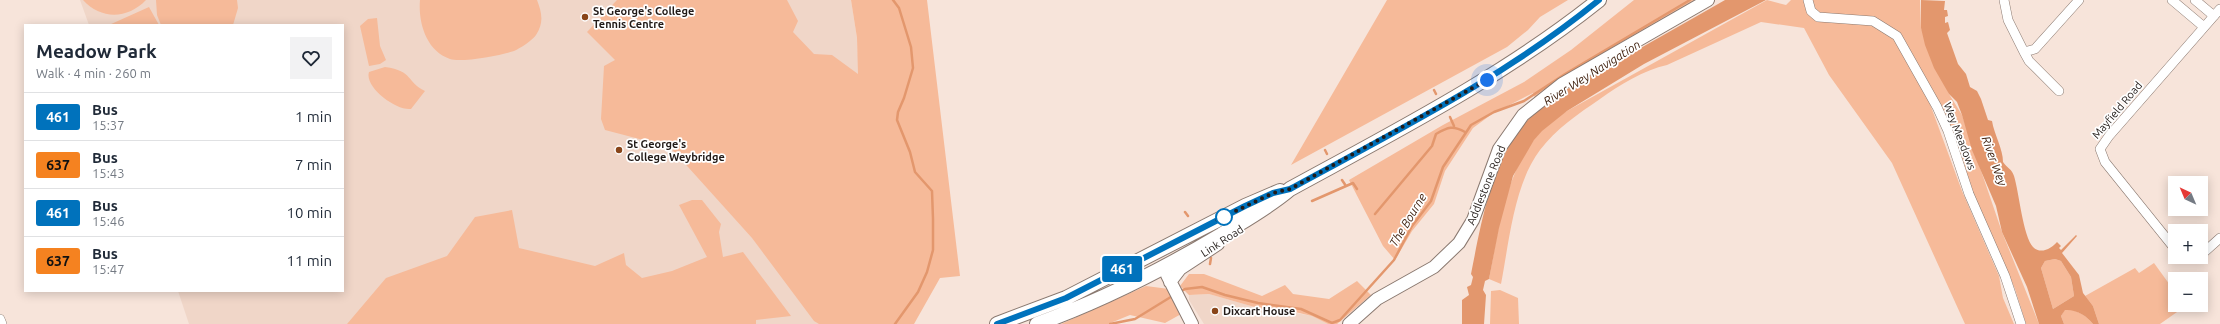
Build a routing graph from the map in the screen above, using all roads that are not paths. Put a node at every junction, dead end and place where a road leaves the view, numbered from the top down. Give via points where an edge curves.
1 (1599, 0) edge
2 (1708, 0) edge
3 (1808, 0) edge
4 (2004, 0) edge
5 (2079, 0) edge
6 (2172, 0) edge
7 (2194, 0) edge
8 (2217, 12) edge
9 (2204, 27) junction
10 (2024, 52) junction
11 (2059, 91) dead end
12 (1290, 189) junction
13 (1275, 202) junction
14 (2220, 238) edge
15 (2168, 240) edge
16 (2208, 248) edge
17 (1163, 268) junction
18 (1175, 290) junction
19 (1066, 298) junction
20 (0, 319) edge
21 (2, 324) edge
22 (997, 324) edge
23 (1037, 324) edge
24 (1192, 324) edge
25 (1349, 324) edge
26 (2021, 324) edge

1 - 12 main road via 1532,51 1498,73
2 - 25 street, Addlestone Road via 1562,84 1523,115 1499,149 1473,220 1459,243 1434,267 1384,295
3 - 26 street, Wey Meadows via 1818,18 1873,21 1897,36 1948,130 1969,194 2005,276
4 - 10 street via 2008,20
5 - 10 street via 2035,49
6 - 9 street
7 - 8 street
8 - 9 street, Mayfield Road
9 - 15 street, Mayfield Road via 2100,149 2105,162
10 - 11 street via 2029,61
12 - 13 main road
12 - 19 main road via 1273,193 1245,206
13 - 17 main road
13 - 18 street, Link Road via 1268,211 1180,268
14 - 16 street
17 - 18 street
17 - 19 main road via 1155,264 1101,289
17 - 23 main road via 1114,292
18 - 24 street
19 - 22 main road
20 - 21 street

